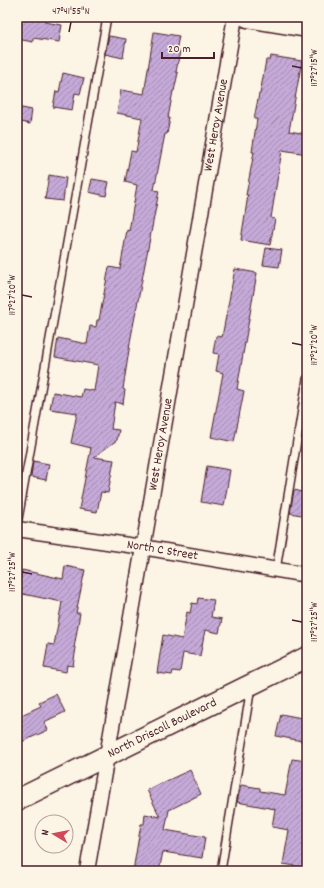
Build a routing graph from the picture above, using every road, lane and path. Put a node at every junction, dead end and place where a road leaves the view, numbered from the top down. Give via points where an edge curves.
1 (107, 17) edge
2 (235, 17) edge
3 (247, 17) edge
4 (307, 27) edge
5 (307, 379) edge
6 (17, 526) edge
7 (17, 529) edge
8 (142, 547) junction
9 (276, 570) junction
10 (307, 575) edge
11 (307, 658) edge
12 (251, 685) junction
13 (107, 756) junction
14 (17, 800) edge
15 (87, 871) edge
16 (221, 871) edge

1 - 6 lane
2 - 8 street, West Heroy Avenue
3 - 4 main road
5 - 9 lane
7 - 8 street, North C Street
8 - 9 street, North C Street
8 - 13 street, West Heroy Avenue
9 - 10 street, North C Street
11 - 12 main road, North Driscoll Boulevard
12 - 13 main road, North Driscoll Boulevard
12 - 16 lane
13 - 14 main road, North Driscoll Boulevard
13 - 15 street, West Heroy Avenue

